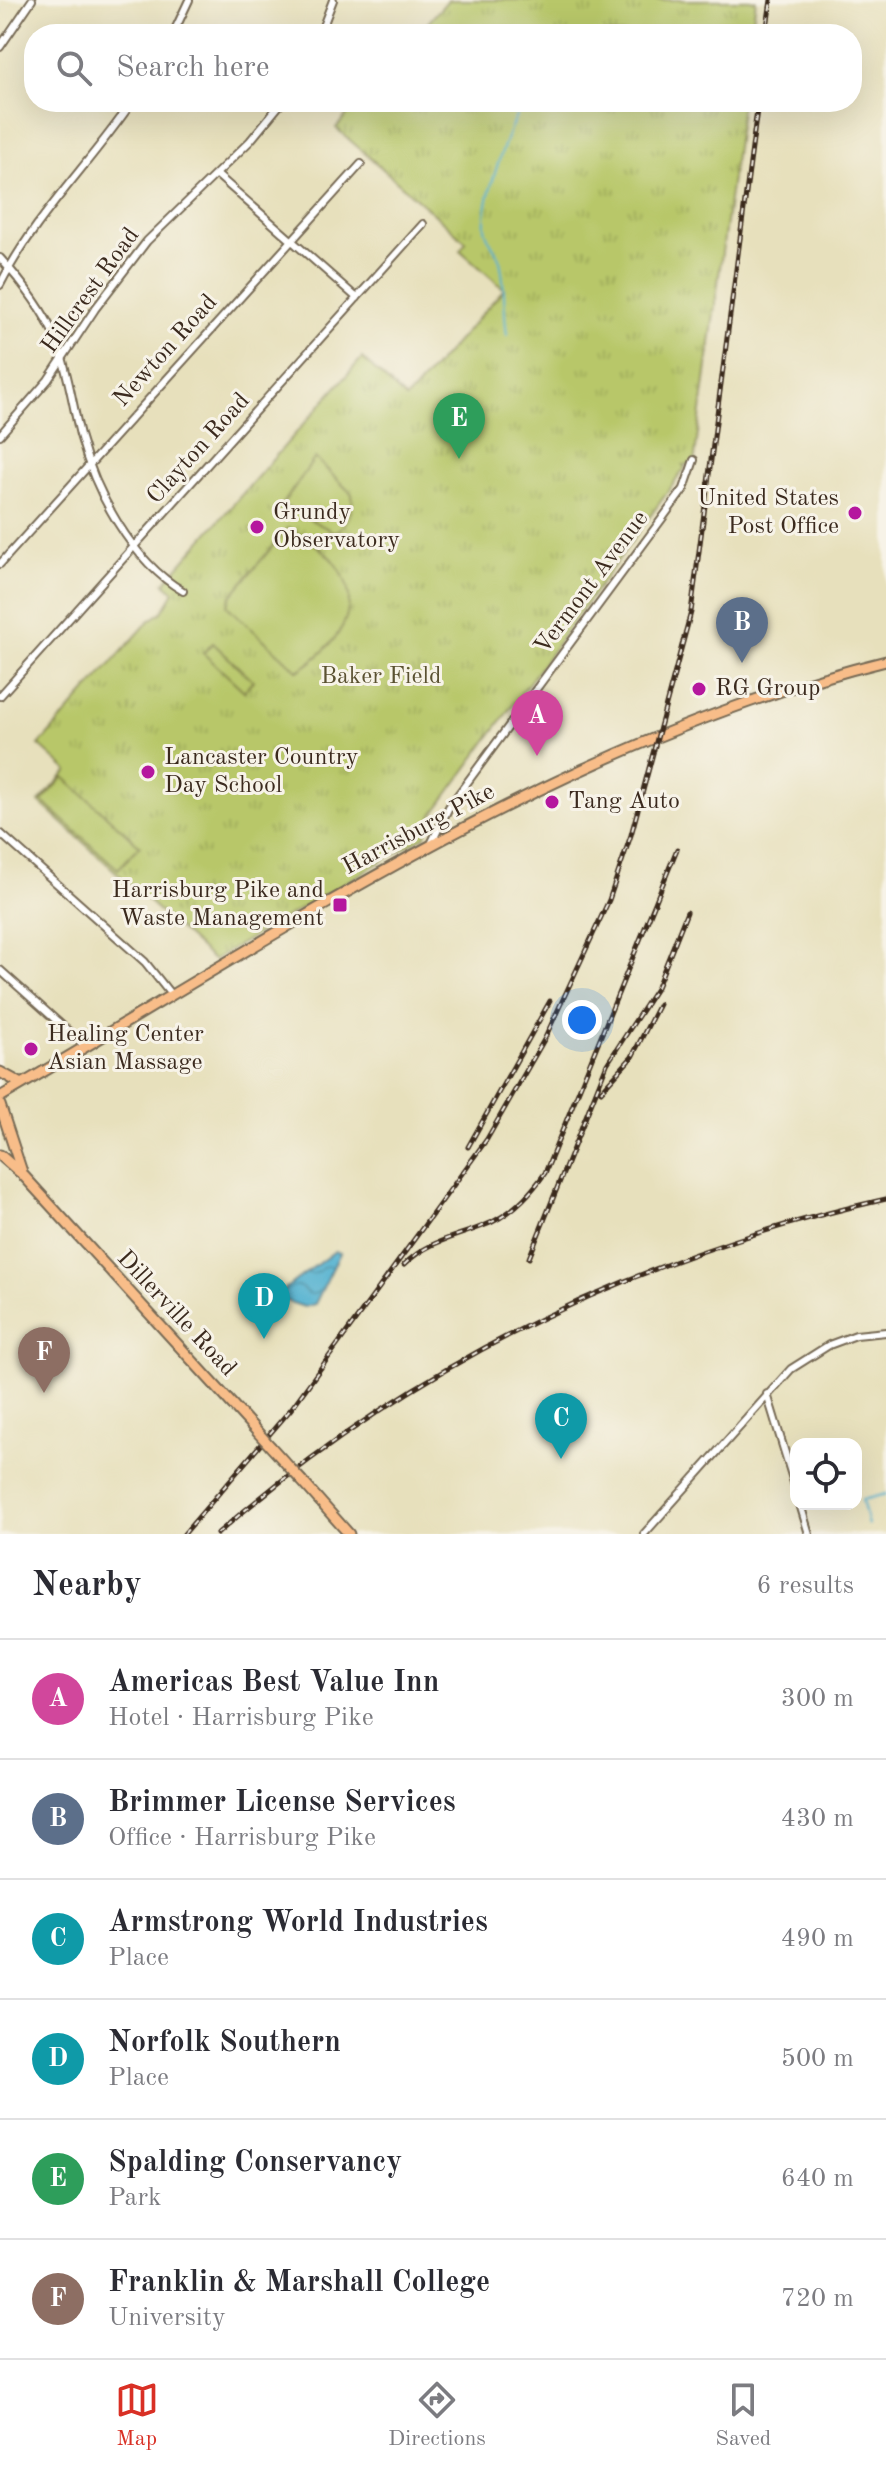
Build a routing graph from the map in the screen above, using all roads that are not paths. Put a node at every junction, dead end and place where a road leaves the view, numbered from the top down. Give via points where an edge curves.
1 (32, 0) edge
2 (189, 0) edge
3 (333, 0) edge
4 (178, 24) edge
5 (324, 24) edge
6 (0, 47) edge
7 (125, 112) edge
8 (273, 112) edge
9 (361, 164) dead end
10 (216, 174) junction
11 (423, 224) dead end
12 (291, 240) junction
13 (0, 258) edge
14 (9, 268) junction
15 (0, 285) edge
16 (357, 298) junction
17 (63, 359) junction
18 (0, 435) edge
19 (694, 460) dead end
20 (89, 464) junction
21 (137, 546) junction
22 (0, 564) edge
23 (183, 591) dead end
24 (886, 661) edge
25 (0, 696) edge
26 (0, 833) edge
27 (431, 844) junction
28 (0, 970) edge
29 (172, 996) junction
30 (86, 1047) junction
31 (0, 1072) edge
32 (22, 1084) junction
33 (0, 1097) edge
34 (0, 1105) edge
35 (0, 1155) edge
36 (23, 1175) junction
37 (886, 1332) edge
38 (767, 1394) junction
39 (790, 1469) edge
40 (802, 1510) edge
41 (349, 1534) edge
42 (644, 1534) edge
43 (809, 1534) edge

1 - 6 street
2 - 4 street
3 - 5 street
7 - 14 street via 45,211
8 - 10 street, Hillcrest Road
9 - 12 street, Newton Road
10 - 12 street
10 - 17 street, Hillcrest Road via 129,263
11 - 16 street, Clayton Road
12 - 16 street
12 - 20 street, Newton Road
13 - 14 street
14 - 15 street
14 - 17 street via 33,299
16 - 21 street, Clayton Road
17 - 18 street, Hillcrest Road
17 - 20 street
19 - 27 street, Vermont Avenue via 684,489 449,807
20 - 21 street via 113,514
20 - 22 street, Newton Road
21 - 23 street
21 - 25 street, Clayton Road
24 - 27 main road, Harrisburg Pike via 806,682 707,718
26 - 29 street via 145,962
27 - 29 main road, Harrisburg Pike
28 - 30 street
29 - 30 main road, Harrisburg Pike
30 - 32 main road, Harrisburg Pike
31 - 32 main road
32 - 33 main road, Harrisburg Pike
34 - 36 main road, Dillerville Road
35 - 36 main road
36 - 41 main road, Dillerville Road, bridge
37 - 38 street via 845,1338 817,1350
38 - 39 street
38 - 42 street
40 - 43 street

